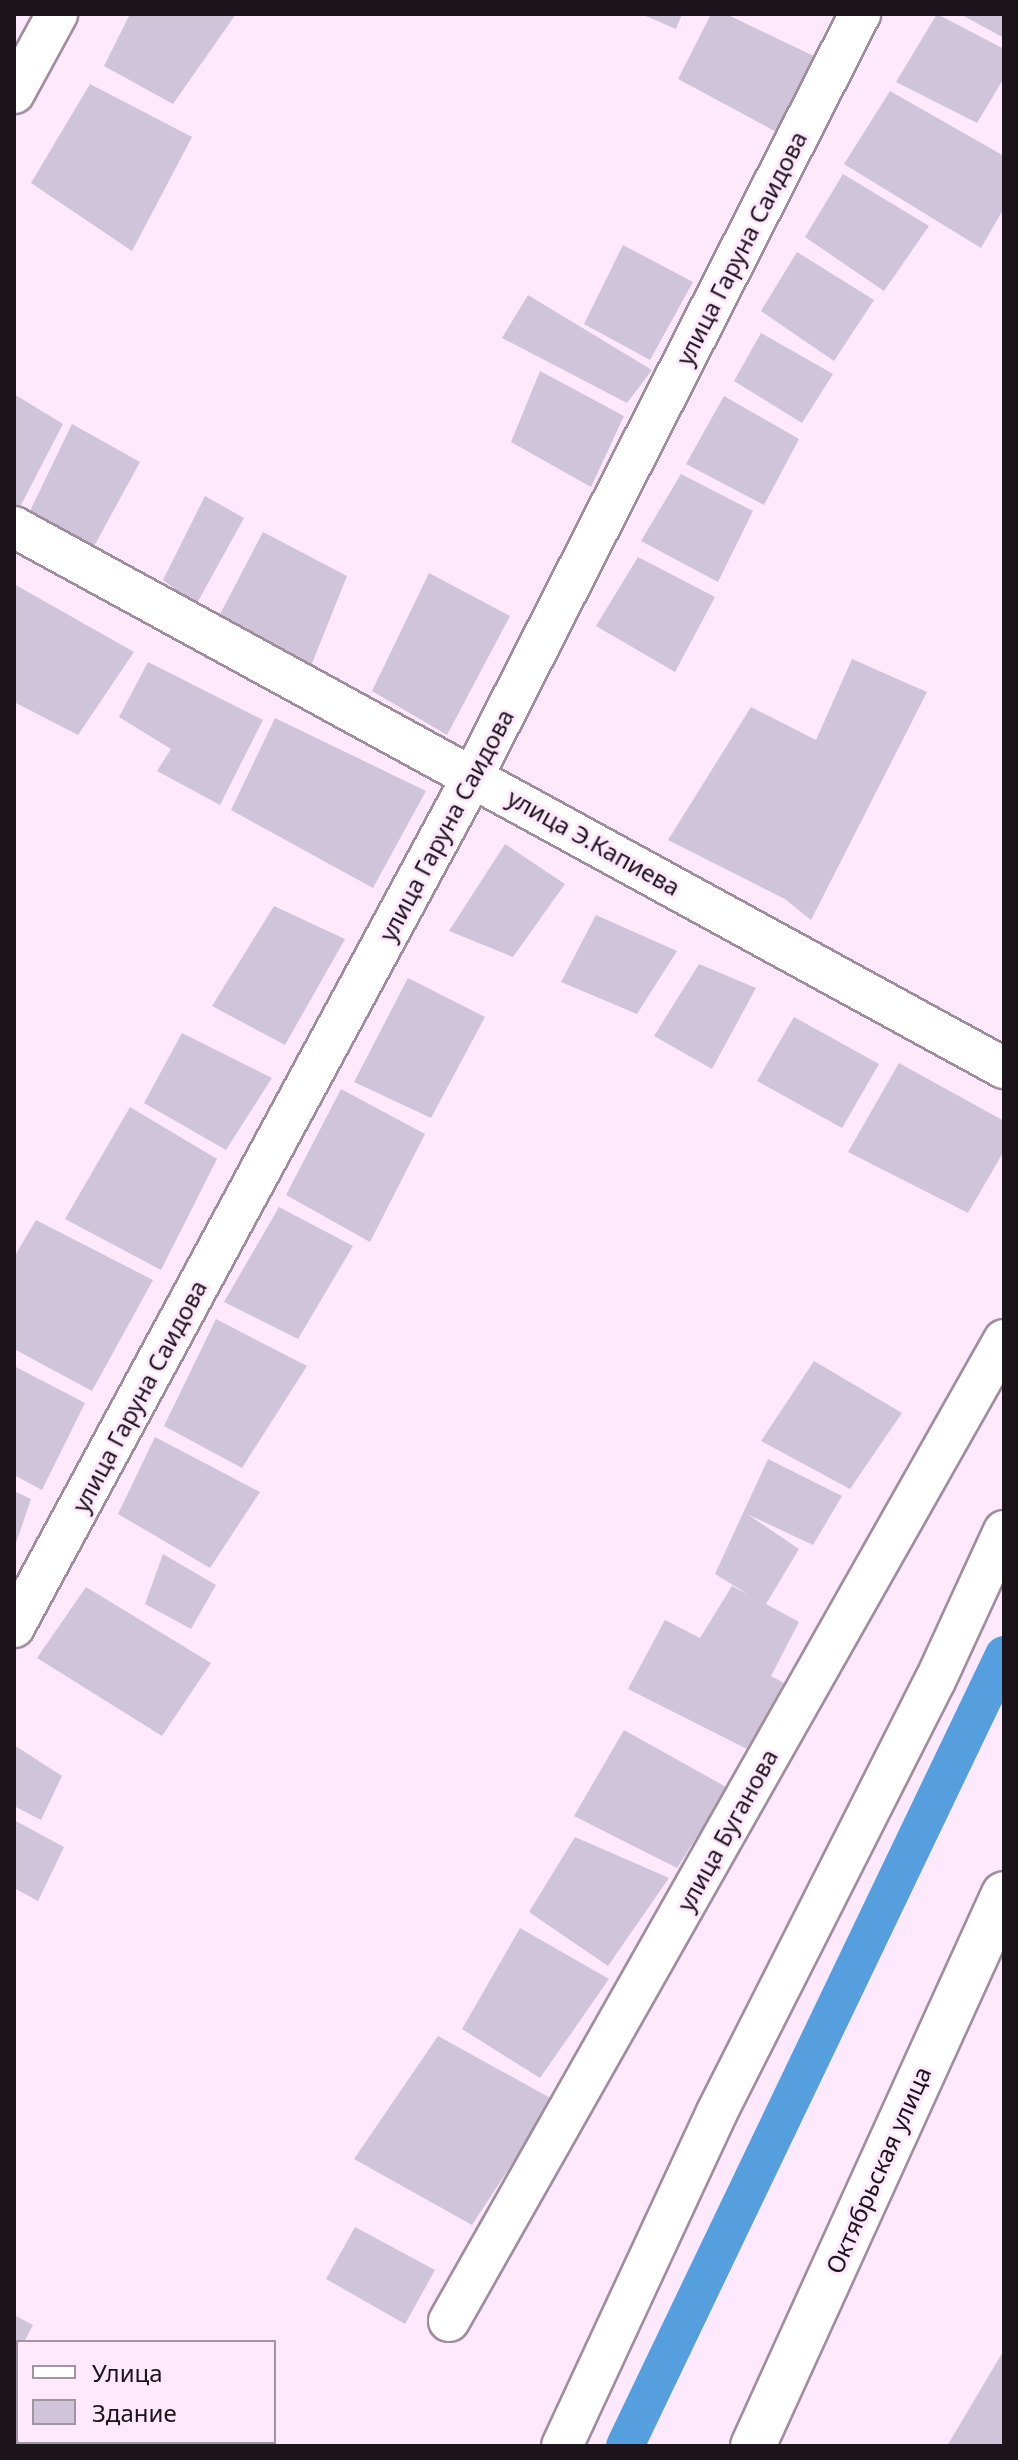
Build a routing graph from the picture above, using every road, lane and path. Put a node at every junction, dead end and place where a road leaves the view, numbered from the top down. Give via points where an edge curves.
1 (57, 14) edge
2 (860, 14) edge
3 (14, 93) edge
4 (14, 527) edge
5 (473, 776) junction
6 (1004, 1068) edge
7 (1004, 1340) edge
8 (1004, 1531) edge
9 (14, 1627) edge
10 (1004, 1894) edge
11 (449, 2321) dead end
12 (562, 2446) edge
13 (753, 2446) edge

1 - 3 street
2 - 5 street, улица Гаруна Саидова
4 - 5 street, улица Э.Капиева
5 - 6 street, улица Э.Капиева
5 - 9 street, улица Гаруна Саидова
7 - 11 street, улица Буганова
8 - 12 street via 935,1681 717,2112
10 - 13 street, Октябрьская улица

